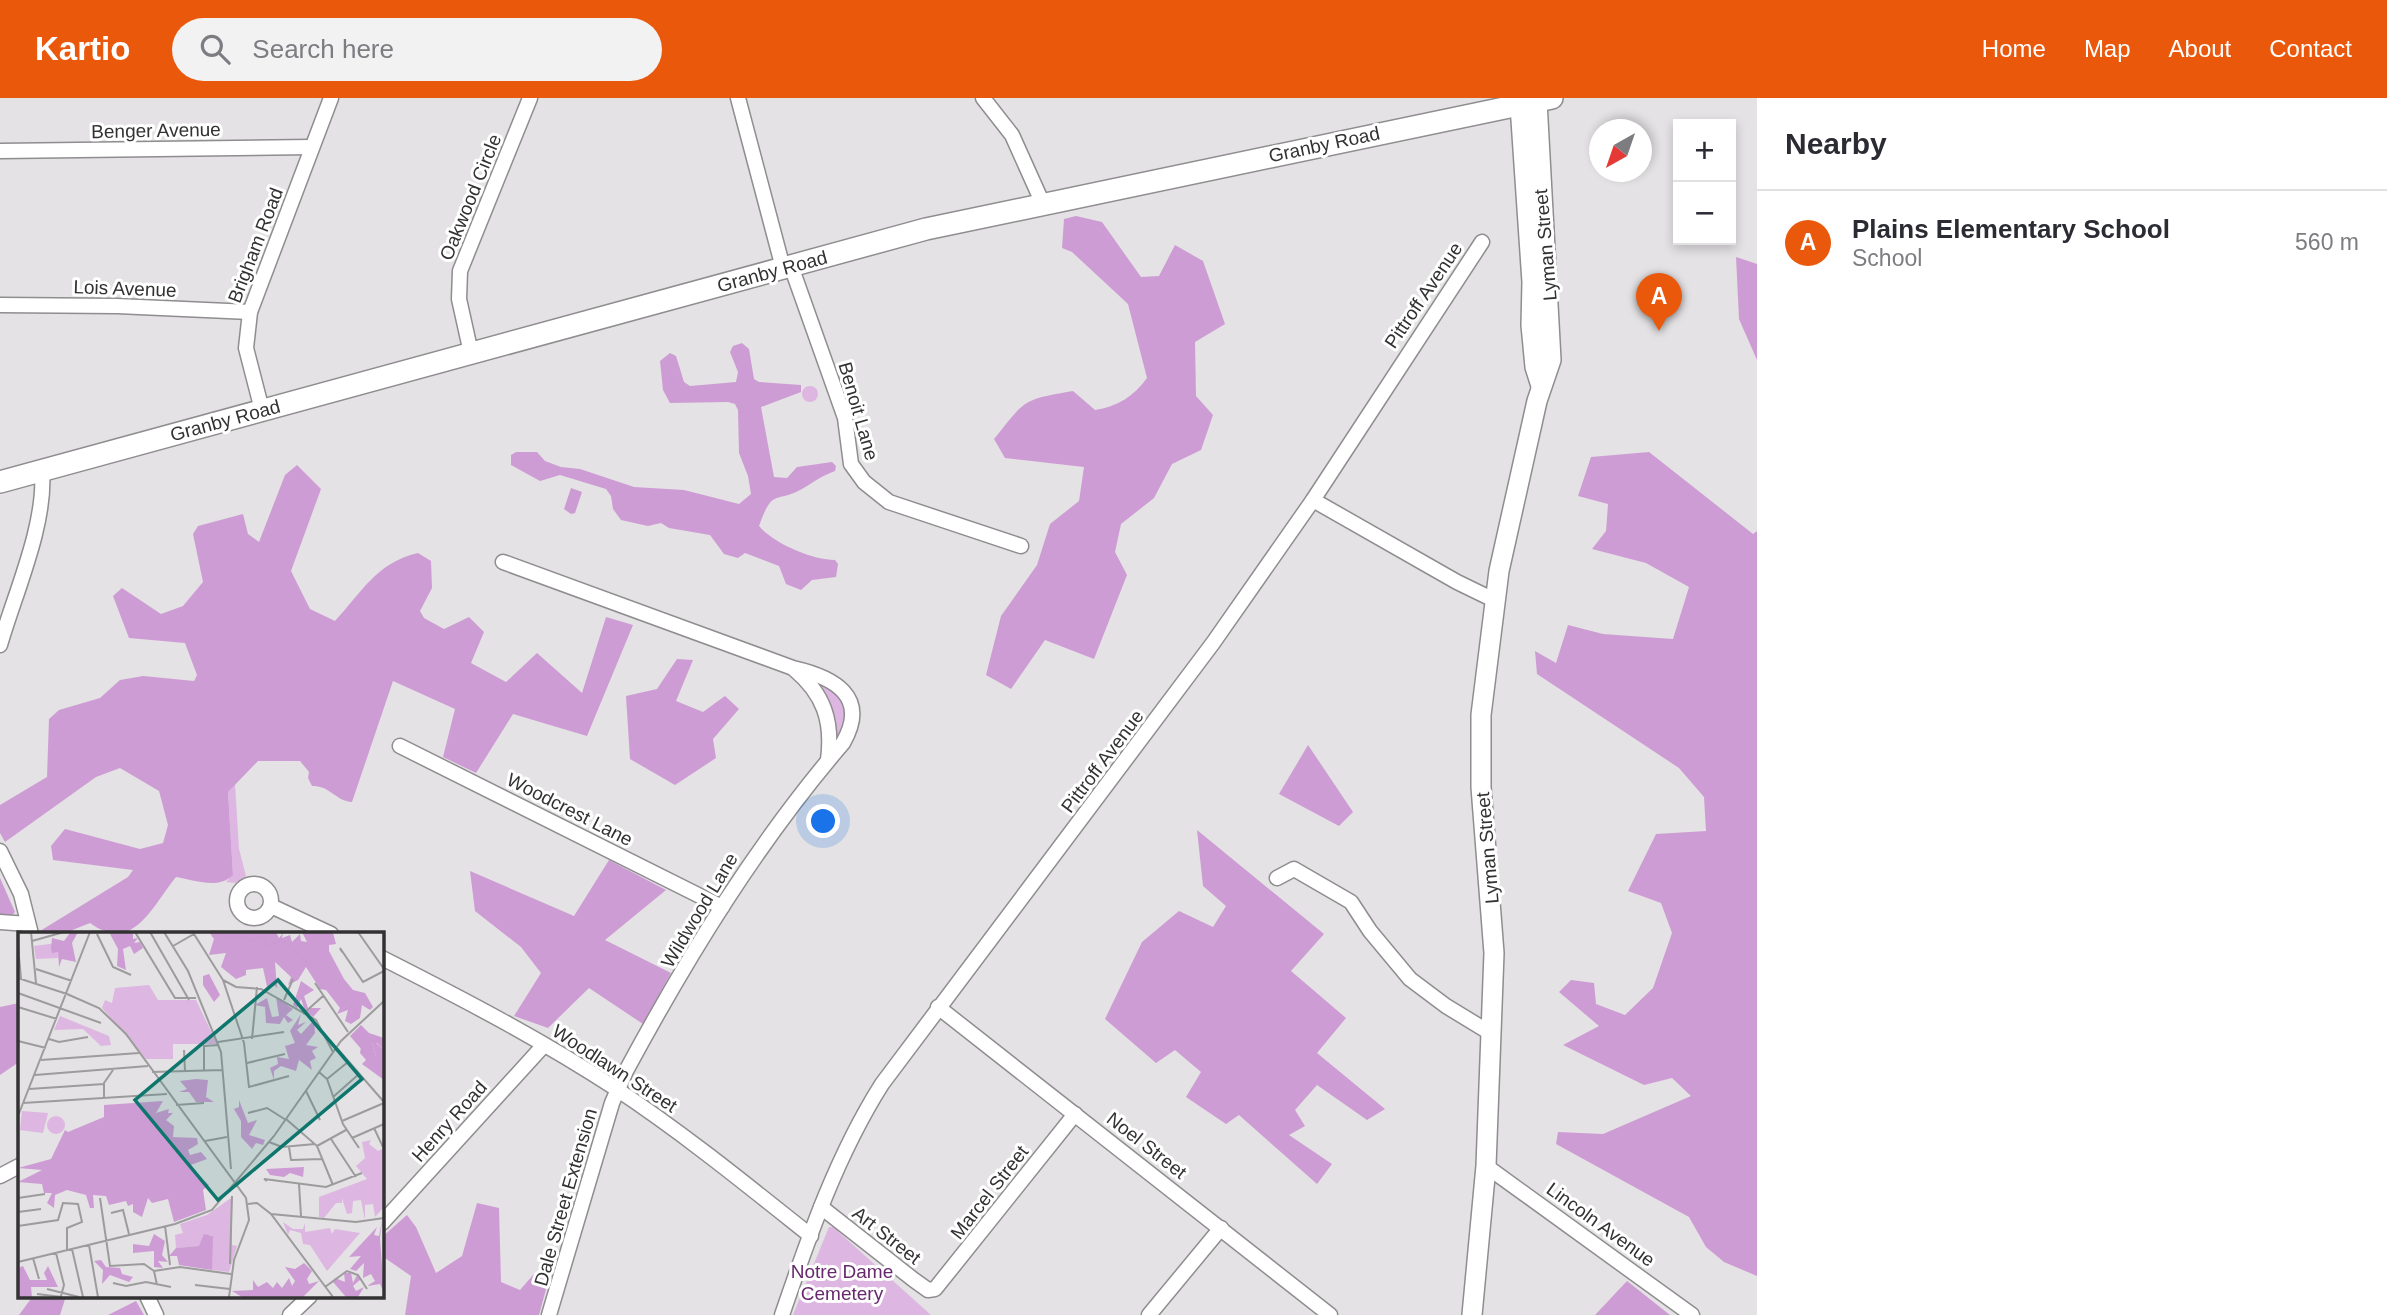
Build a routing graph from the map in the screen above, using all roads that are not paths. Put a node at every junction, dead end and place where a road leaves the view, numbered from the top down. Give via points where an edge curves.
1 (331, 98) edge
2 (530, 98) edge
3 (738, 98) edge
4 (983, 98) edge
5 (1533, 100) edge
6 (312, 147) junction
7 (0, 151) edge
8 (1043, 204) junction
9 (1482, 242) dead end
10 (787, 267) junction
11 (0, 305) edge
12 (250, 312) junction
13 (471, 353) junction
14 (262, 410) junction
15 (42, 472) junction
16 (0, 482) edge
17 (1313, 500) junction
18 (1021, 546) dead end
19 (503, 562) dead end
20 (1494, 600) junction
21 (0, 645) edge
22 (793, 668) junction
23 (400, 746) dead end
24 (828, 760) junction
25 (0, 851) edge
26 (1277, 878) dead end
27 (271, 906) dead end
28 (722, 907) junction
29 (0, 922) edge
30 (29, 929) edge
31 (329, 932) edge
32 (383, 959) edge
33 (938, 1007) junction
34 (1492, 1034) junction
35 (544, 1045) junction
36 (617, 1090) junction
37 (1075, 1114) junction
38 (1486, 1166) junction
39 (18, 1167) edge
40 (0, 1176) edge
41 (821, 1207) junction
42 (383, 1222) edge
43 (1221, 1228) junction
44 (811, 1236) junction
45 (931, 1289) joint
46 (148, 1298) edge
47 (308, 1298) edge
48 (156, 1315) edge
49 (289, 1315) edge
50 (549, 1315) edge
51 (782, 1315) edge
52 (1149, 1315) edge
53 (1330, 1315) edge
54 (1472, 1315) edge
55 (1692, 1315) edge

1 - 6 street, Brigham Road
2 - 13 street, Oakwood Circle via 460,271 460,299
3 - 10 street, Benoit Lane
4 - 8 street via 1013,135
5 - 8 main road, Granby Road
5 - 20 main road, Lyman Street via 1551,360 1541,386
6 - 7 street, Benger Avenue
6 - 12 street, Brigham Road
8 - 10 main road, Granby Road via 926,229
9 - 17 street, Pittroff Avenue
10 - 13 main road, Granby Road
10 - 18 street, Benoit Lane via 845,418 854,470 889,502
11 - 12 street, Lois Avenue
12 - 14 street, Brigham Road via 246,348
13 - 14 main road, Granby Road
14 - 15 main road, Granby Road
15 - 16 main road, Granby Road
15 - 21 street via 39,514
17 - 20 street
17 - 33 street, Pittroff Avenue via 1181,687
19 - 22 street, Wildwood Lane
20 - 34 main road, Lyman Street via 1480,742 1494,936
22 - 24 street, Wildwood Lane via 825,707
22 - 24 street, Wildwood Lane via 833,681 848,699 850,728
23 - 28 street, Woodcrest Lane
24 - 28 street, Wildwood Lane via 778,822
25 - 30 street via 20,894
26 - 34 street via 1294,869 1350,902 1410,979
27 - 31 street
28 - 36 street, Wildwood Lane
29 - 30 street
32 - 35 street, Woodlawn Street
33 - 37 street, Noel Street
33 - 41 street, Pittroff Avenue via 872,1100
34 - 38 main road, Lyman Street
35 - 36 street, Woodlawn Street
35 - 42 street, Henry Road
36 - 44 street, Woodlawn Street
36 - 50 street, Dale Street Extension
37 - 43 street, Noel Street
37 - 45 street, Marcel Street via 944,1282
38 - 54 main road, Lyman Street
38 - 55 street, Lincoln Avenue
39 - 40 street
41 - 44 street, Pittroff Avenue
41 - 45 street, Art Street
43 - 52 street
43 - 53 street, Noel Street
44 - 51 street, Pittroff Avenue
46 - 48 street
47 - 49 street

